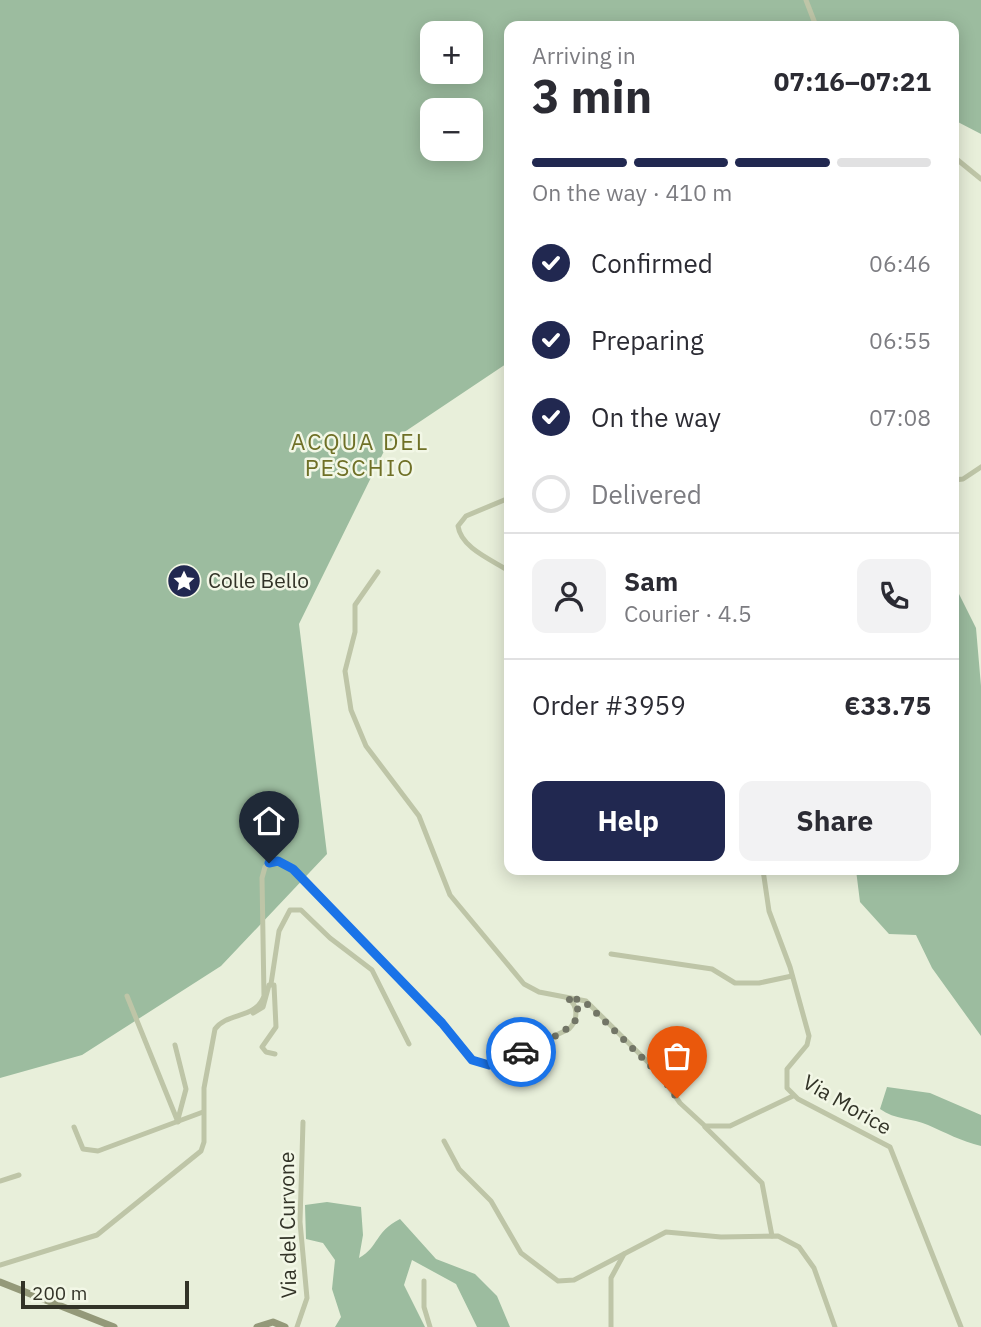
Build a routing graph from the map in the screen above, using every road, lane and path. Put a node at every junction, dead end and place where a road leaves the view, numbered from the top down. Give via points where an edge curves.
1 (806, 0) edge
2 (814, 21) edge
3 (959, 161) edge
4 (981, 179) edge
5 (981, 467) edge
6 (959, 479) edge
7 (504, 500) edge
8 (504, 568) edge
9 (378, 572) dead end
10 (764, 875) edge
11 (611, 954) dead end
12 (792, 976) junction
13 (271, 984) junction
14 (127, 996) dead end
15 (567, 998) junction
16 (247, 1013) junction
17 (408, 1044) dead end
18 (175, 1045) dead end
19 (275, 1054) dead end
20 (793, 1096) junction
21 (203, 1112) junction
22 (177, 1122) junction
23 (303, 1122) dead end
24 (705, 1126) junction
25 (74, 1127) dead end
26 (444, 1141) dead end
27 (19, 1175) dead end
28 (0, 1181) edge
29 (772, 1236) junction
30 (625, 1252) junction
31 (0, 1265) edge
32 (424, 1281) dead end
33 (0, 1282) edge
34 (114, 1327) edge
35 (257, 1327) edge
36 (285, 1327) edge
37 (297, 1327) edge
38 (430, 1327) edge
39 (611, 1327) edge
40 (835, 1327) edge
41 (961, 1327) edge

1 - 2 street
3 - 4 street
5 - 6 street
7 - 8 street via 466,516 458,528 472,548
9 - 15 street via 356,603 346,663 347,690 358,732 415,809 446,889 463,915 529,988
10 - 12 street, Via Morice via 770,914
11 - 12 street via 715,969 735,983 759,984
12 - 20 street, Via Morice via 809,1036 786,1072
13 - 16 street via 263,1007
13 - 17 street via 283,919 290,910 300,910 370,968
13 - 19 street via 276,989 276,1027 262,1047
14 - 22 street
15 - 16 street via 574,1003 576,1014 569,1029 495,1063 477,1063 293,869 276,861 266,866 262,878 264,996 260,1005
15 - 24 street via 589,1004
16 - 21 street via 215,1029
18 - 22 street via 186,1089
20 - 24 street via 730,1126
20 - 41 street, Via Morice via 890,1147
21 - 22 street
21 - 31 street via 204,1142 198,1155 100,1233
22 - 25 street via 90,1151 81,1147
23 - 37 street, Via del Curvone via 300,1222 307,1298
24 - 29 street via 760,1181
26 - 30 street via 459,1169 491,1201 523,1256 563,1282
27 - 28 street
29 - 30 street via 668,1232
29 - 40 street via 786,1238 803,1251 819,1277
30 - 39 street via 611,1278
32 - 38 street via 424,1311
33 - 34 main road
35 - 36 main road via 269,1322

